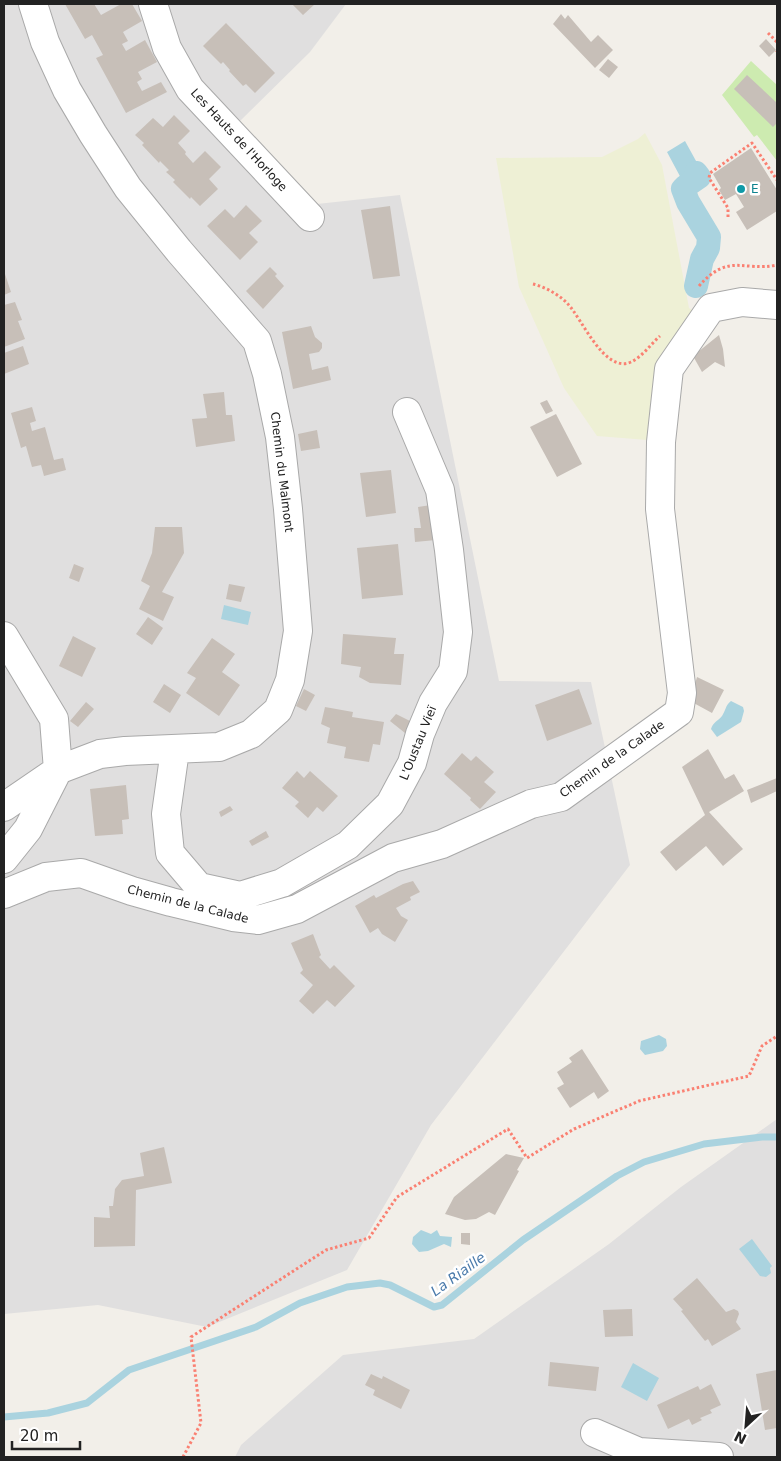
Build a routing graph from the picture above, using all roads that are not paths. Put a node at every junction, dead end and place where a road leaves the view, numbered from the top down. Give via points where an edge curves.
1 (33, 4) edge
2 (153, 4) edge
3 (310, 217) dead end
4 (777, 305) edge
5 (407, 412) dead end
6 (4, 636) edge
7 (175, 750) junction
8 (58, 770) junction
9 (4, 806) edge
10 (4, 858) edge
11 (4, 894) edge
12 (595, 1433) dead end
13 (719, 1457) edge

1 - 7 street, Chemin du Malmont via 45,42 92,134 128,188 257,341 280,437 298,631 290,680 278,710 251,734 219,747
2 - 3 street, Les Hauts de l'Horloge via 167,48 190,89
4 - 11 street, Chemin de la Calade via 742,302 711,308 670,370 660,442 660,509 682,693 679,712 560,796 531,804 442,844 393,858 297,909 258,920 163,900 81,873 46,877
5 - 7 street, L'Oustau Vieï via 440,490 458,632 453,671 433,703 412,763 390,804 348,845 282,883 240,896 199,887 170,853 166,814
6 - 8 street via 54,719
7 - 8 street, Chemin du Malmont via 100,754
8 - 9 street, Chemin du Malmont
8 - 10 street via 28,829
12 - 13 street via 639,1452

